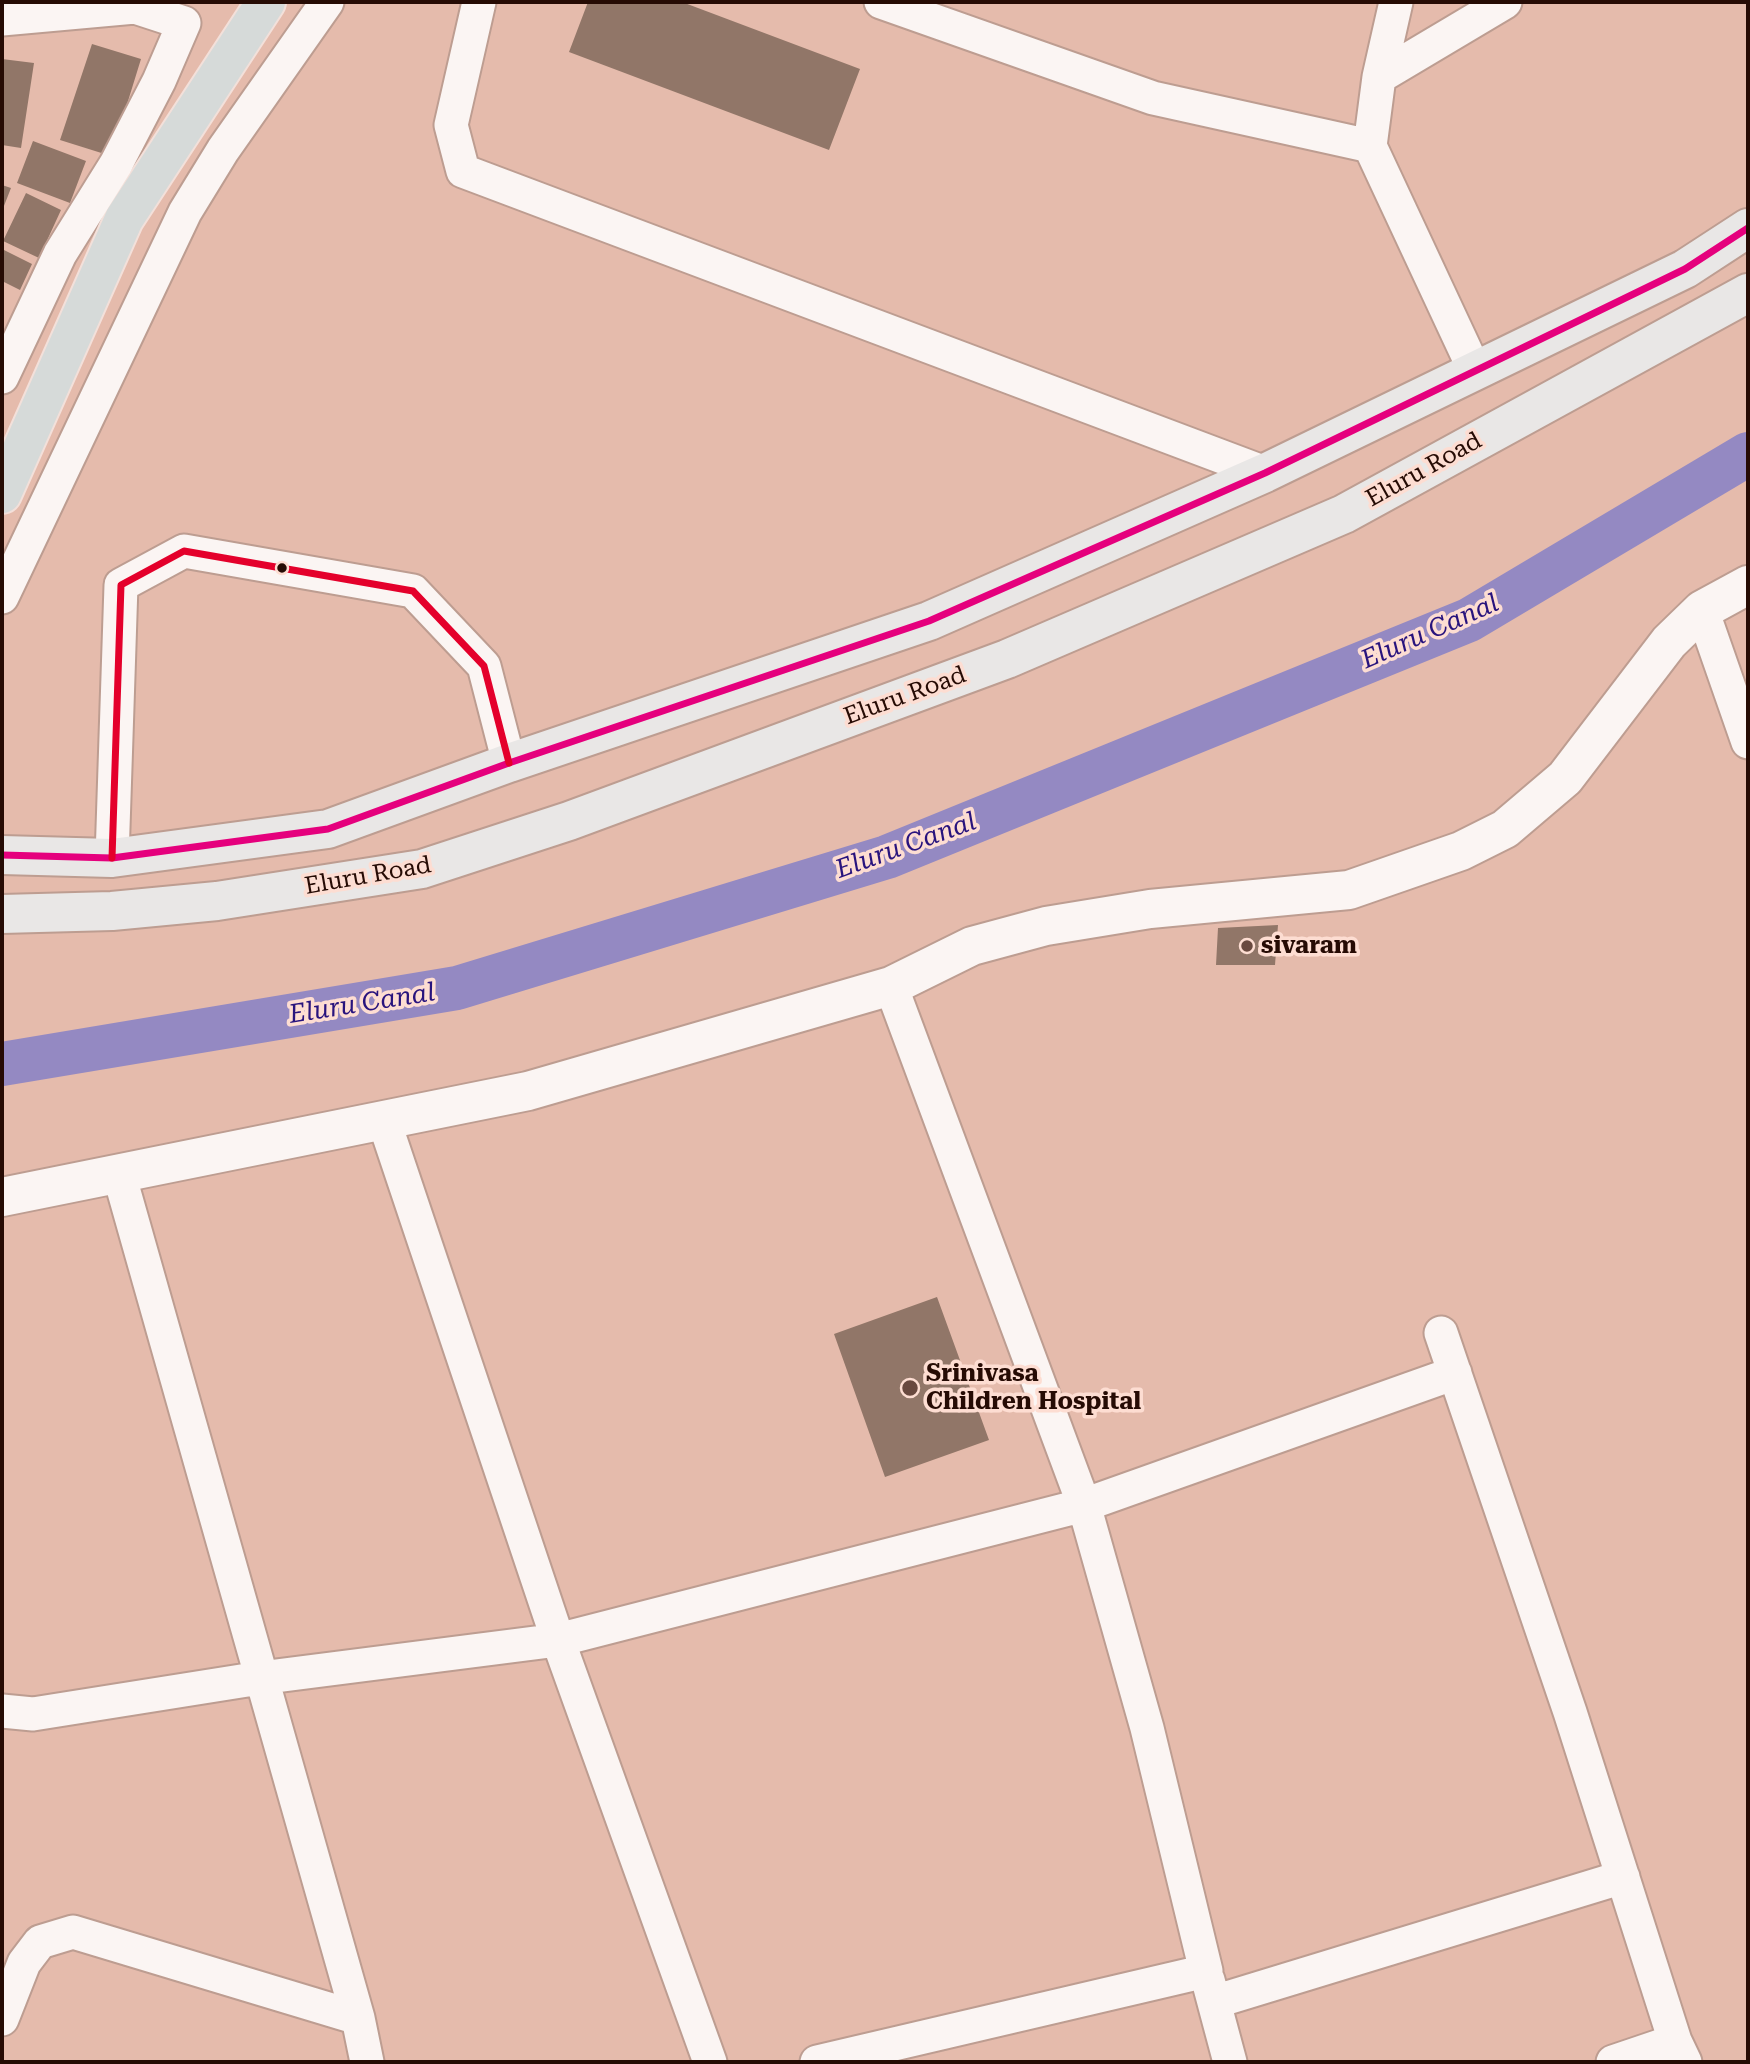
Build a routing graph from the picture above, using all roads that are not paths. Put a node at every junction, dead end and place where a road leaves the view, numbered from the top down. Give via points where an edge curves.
1 (266, 2) edge
2 (327, 2) edge
3 (479, 2) edge
4 (881, 2) edge
5 (1396, 2) edge
6 (1504, 2) edge
7 (2, 19) edge
8 (1379, 77) junction
9 (1370, 146) junction
10 (1748, 228) edge
11 (1748, 293) edge
12 (1475, 371) junction
13 (2, 377) edge
14 (1265, 473) junction
15 (2, 494) edge
16 (1748, 585) edge
17 (2, 597) edge
18 (1702, 610) junction
19 (1748, 742) edge
20 (509, 763) junction
21 (2, 855) edge
22 (112, 858) junction
23 (2, 914) edge
24 (891, 986) junction
25 (384, 1121) junction
26 (119, 1174) junction
27 (2, 1197) edge
28 (1441, 1333) dead end
29 (1455, 1373) junction
30 (1084, 1505) junction
31 (558, 1640) junction
32 (260, 1678) junction
33 (2, 1712) edge
34 (1623, 1877) junction
35 (1210, 1986) junction
36 (358, 2018) junction
37 (2, 2019) edge
38 (1680, 2052) edge
39 (367, 2062) edge
40 (710, 2062) edge
41 (817, 2062) edge
42 (1230, 2062) edge
43 (1613, 2062) edge

1 - 15 main road via 124,219
2 - 17 street via 184,212
3 - 14 street via 452,125 463,171
4 - 9 street via 1153,98
5 - 8 street
6 - 8 street
7 - 13 street via 135,7 184,23 116,164 60,254
8 - 9 street
9 - 12 street
10 - 12 main road via 1685,268
11 - 23 main road, Eluru Road via 1344,514 1007,659 569,821 422,869 217,901 112,911
12 - 14 main road
14 - 20 main road via 929,621
16 - 18 street
18 - 19 street
18 - 24 street via 1669,642 1565,778 1505,830 1461,851 1349,890 1150,909 1046,926 972,946
20 - 22 main road via 328,829
20 - 22 street via 484,666 413,591 184,551 121,585
21 - 22 main road
24 - 25 street via 528,1091
24 - 30 street
25 - 26 street
25 - 31 street
26 - 27 street
26 - 32 street
28 - 29 street
29 - 30 street
29 - 34 street
30 - 31 street
30 - 35 street via 1147,1728
31 - 32 street
31 - 40 street
32 - 33 street via 33,1714
32 - 36 street
34 - 35 street
34 - 38 street
35 - 41 street
35 - 42 street
36 - 37 street via 73,1932 40,1942 24,1963
36 - 39 street
38 - 43 street

